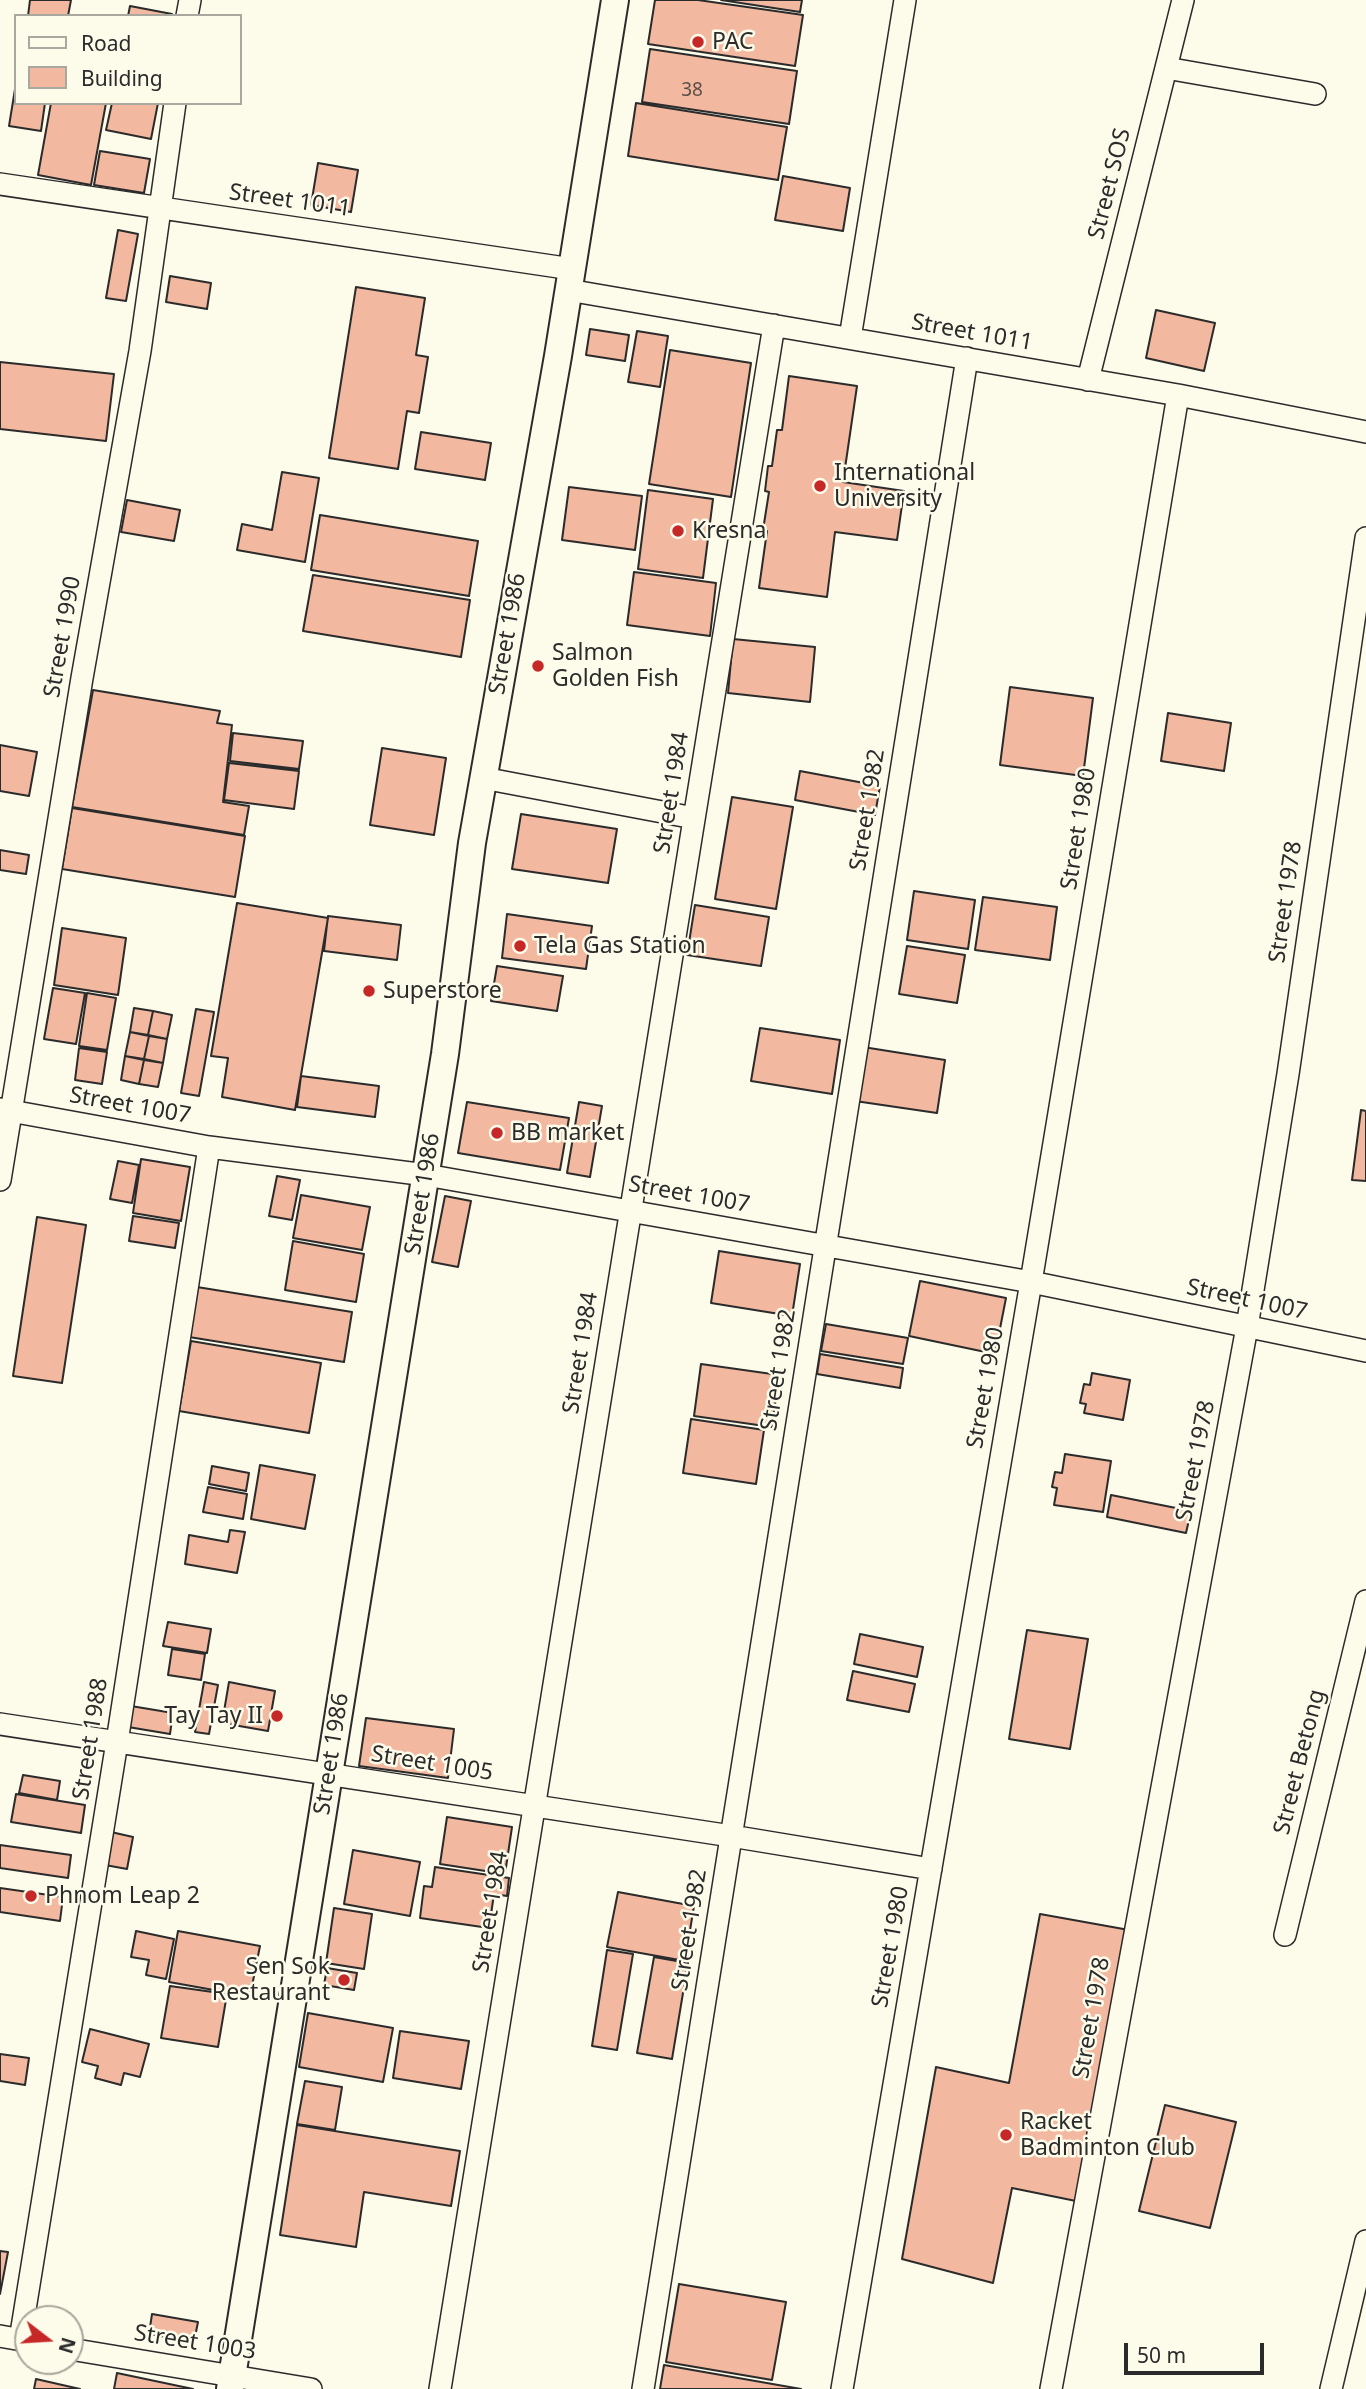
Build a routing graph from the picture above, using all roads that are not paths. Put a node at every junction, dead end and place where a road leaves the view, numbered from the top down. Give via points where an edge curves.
1 (615, 0) edge
2 (905, 0) edge
3 (1183, 0) edge
4 (1166, 68) junction
5 (1315, 94) dead end
6 (175, 105) edge
7 (0, 184) edge
8 (160, 209) junction
9 (570, 279) junction
10 (774, 325) junction
11 (850, 338) junction
12 (967, 358) junction
13 (1088, 380) junction
14 (1178, 395) junction
15 (1366, 432) edge
16 (1366, 538) edge
17 (483, 778) junction
18 (694, 818) junction
19 (5, 1110) edge
20 (209, 1147) junction
21 (426, 1175) junction
22 (0, 1180) edge
23 (631, 1211) junction
24 (825, 1246) junction
25 (1031, 1282) junction
26 (1247, 1327) junction
27 (1366, 1351) edge
28 (1366, 1601) edge
29 (0, 1724) edge
30 (117, 1742) junction
31 (329, 1774) junction
32 (534, 1806) junction
33 (731, 1836) junction
34 (931, 1869) junction
35 (1285, 1935) dead end
36 (1366, 2241) edge
37 (22, 2305) edge
38 (84, 2352) edge
39 (231, 2382) edge
40 (311, 2389) edge
41 (440, 2389) edge
42 (643, 2389) edge
43 (842, 2389) edge
44 (1051, 2389) edge
45 (1331, 2389) edge

1 - 9 main road, Street 1986
2 - 11 street
3 - 4 street, Street SOS
4 - 5 street
4 - 13 street, Street SOS
6 - 8 street, Street 1990
7 - 8 street, Street 1011
8 - 9 street, Street 1011
8 - 19 street, Street 1990 via 138,364
9 - 10 street, Street 1011
9 - 17 main road, Street 1986
10 - 11 street, Street 1011
10 - 18 street, Street 1984
11 - 12 street, Street 1011
12 - 13 street, Street 1011
12 - 24 street, Street 1982
13 - 14 street, Street 1011
14 - 15 street, Street 1011
14 - 25 street, Street 1980
16 - 26 street, Street 1978
17 - 18 street
17 - 21 main road, Street 1986
18 - 23 street, Street 1984
19 - 20 street, Street 1007
19 - 22 street, Street 1990
20 - 21 street, Street 1007
20 - 30 street, Street 1988
21 - 23 street, Street 1007
21 - 31 main road, Street 1986
23 - 24 street, Street 1007
23 - 32 street, Street 1984
24 - 25 street, Street 1007
24 - 33 street, Street 1982
25 - 26 street, Street 1007
25 - 34 street, Street 1980
26 - 27 street, Street 1007
26 - 44 street, Street 1978
28 - 35 street, Street Betong
29 - 30 street, Street 1005
30 - 31 street, Street 1005
30 - 37 street, Street 1988
31 - 32 street, Street 1005
31 - 39 main road, Street 1986
32 - 33 street, Street 1005
32 - 41 street, Street 1984
33 - 34 street, Street 1005
33 - 42 street, Street 1982
34 - 43 street, Street 1980
36 - 45 street
38 - 39 street, Street 1003
39 - 40 street, Street 1003

